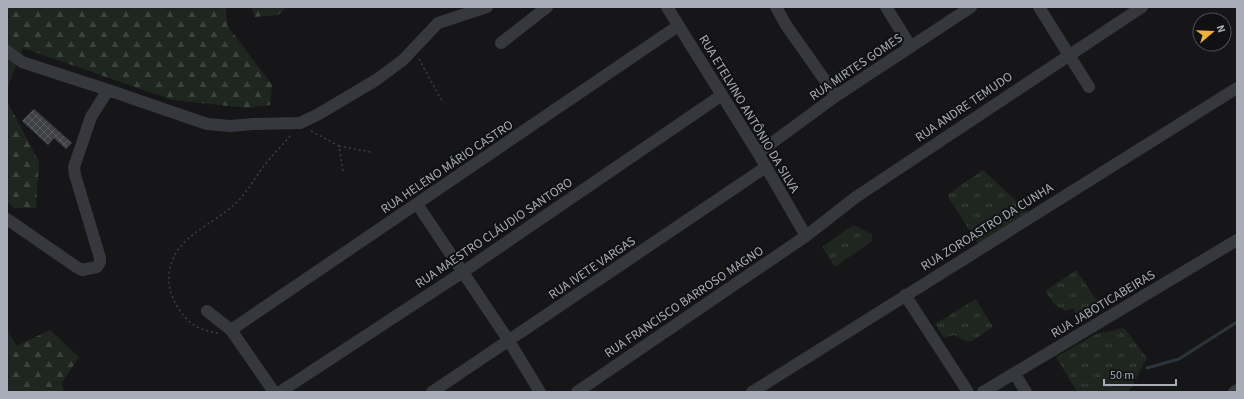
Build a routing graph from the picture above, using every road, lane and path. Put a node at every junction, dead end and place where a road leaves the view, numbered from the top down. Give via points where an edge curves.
1 (488, 7) edge
2 (547, 7) edge
3 (667, 7) edge
4 (776, 7) edge
5 (886, 7) edge
6 (971, 7) edge
7 (1039, 7) edge
8 (1142, 7) edge
9 (678, 26) junction
10 (501, 43) dead end
11 (911, 47) junction
12 (414, 50) junction
13 (7, 51) edge
14 (1069, 54) junction
15 (1090, 87) dead end
16 (1237, 88) edge
17 (108, 90) junction
18 (722, 95) junction
19 (836, 96) junction
20 (443, 103) dead end
21 (300, 123) junction
22 (340, 146) junction
23 (371, 152) dead end
24 (758, 153) junction
25 (766, 167) junction
26 (343, 172) dead end
27 (417, 204) junction
28 (7, 219) edge
29 (806, 236) junction
30 (1237, 240) edge
31 (463, 272) junction
32 (905, 295) junction
33 (207, 310) dead end
34 (231, 330) junction
35 (509, 341) junction
36 (1014, 373) junction
37 (1237, 390) edge
38 (274, 392) edge
39 (280, 392) edge
40 (432, 392) edge
41 (540, 392) edge
42 (577, 392) edge
43 (752, 392) edge
44 (968, 392) edge
45 (984, 392) edge
46 (1026, 392) edge
47 (1234, 392) edge

1 - 12 street via 438,23
2 - 10 street
3 - 9 street, RUA ETELVINO ANTÔNIO DA SILVA
4 - 19 street
5 - 11 street
6 - 11 street, RUA MIRTES GOMES
7 - 14 street
8 - 14 street, RUA ANDRE TEMUDO
9 - 18 street, RUA ETELVINO ANTÔNIO DA SILVA
9 - 27 street, RUA HELENO MÁRIO CASTRO
11 - 19 street, RUA MIRTES GOMES
12 - 20 path
12 - 21 street via 376,80
13 - 17 street via 22,62
14 - 15 street
14 - 29 street, RUA ANDRE TEMUDO via 856,197
16 - 32 street, RUA ZOROASTRO DA CUNHA
17 - 21 street via 207,124 230,126
17 - 28 street via 92,116 74,167 100,258 97,267 82,270
18 - 24 street, RUA ETELVINO ANTÔNIO DA SILVA
18 - 31 street, RUA MAESTRO CLÁUDIO SANTORO
19 - 24 street, RUA MIRTES GOMES
21 - 22 path
21 - 34 path via 264,165 238,201 191,236 172,258 170,287 182,316 206,331 222,333
22 - 23 path
22 - 26 path
24 - 25 street, RUA ETELVINO ANTÔNIO DA SILVA
25 - 29 street, RUA ETELVINO ANTÔNIO DA SILVA
25 - 35 street, RUA IVETE VARGAS
27 - 31 street
27 - 34 street, RUA HELENO MÁRIO CASTRO
29 - 42 street, RUA FRANCISCO BARROSO MAGNO
30 - 36 street, RUA JABOTICABEIRAS
31 - 35 street
31 - 39 street, RUA MAESTRO CLÁUDIO SANTORO
32 - 43 street, RUA ZOROASTRO DA CUNHA
32 - 44 street
33 - 34 street
34 - 38 street
35 - 40 street, RUA IVETE VARGAS
35 - 41 street
36 - 45 street, RUA JABOTICABEIRAS
36 - 46 street
37 - 47 street

